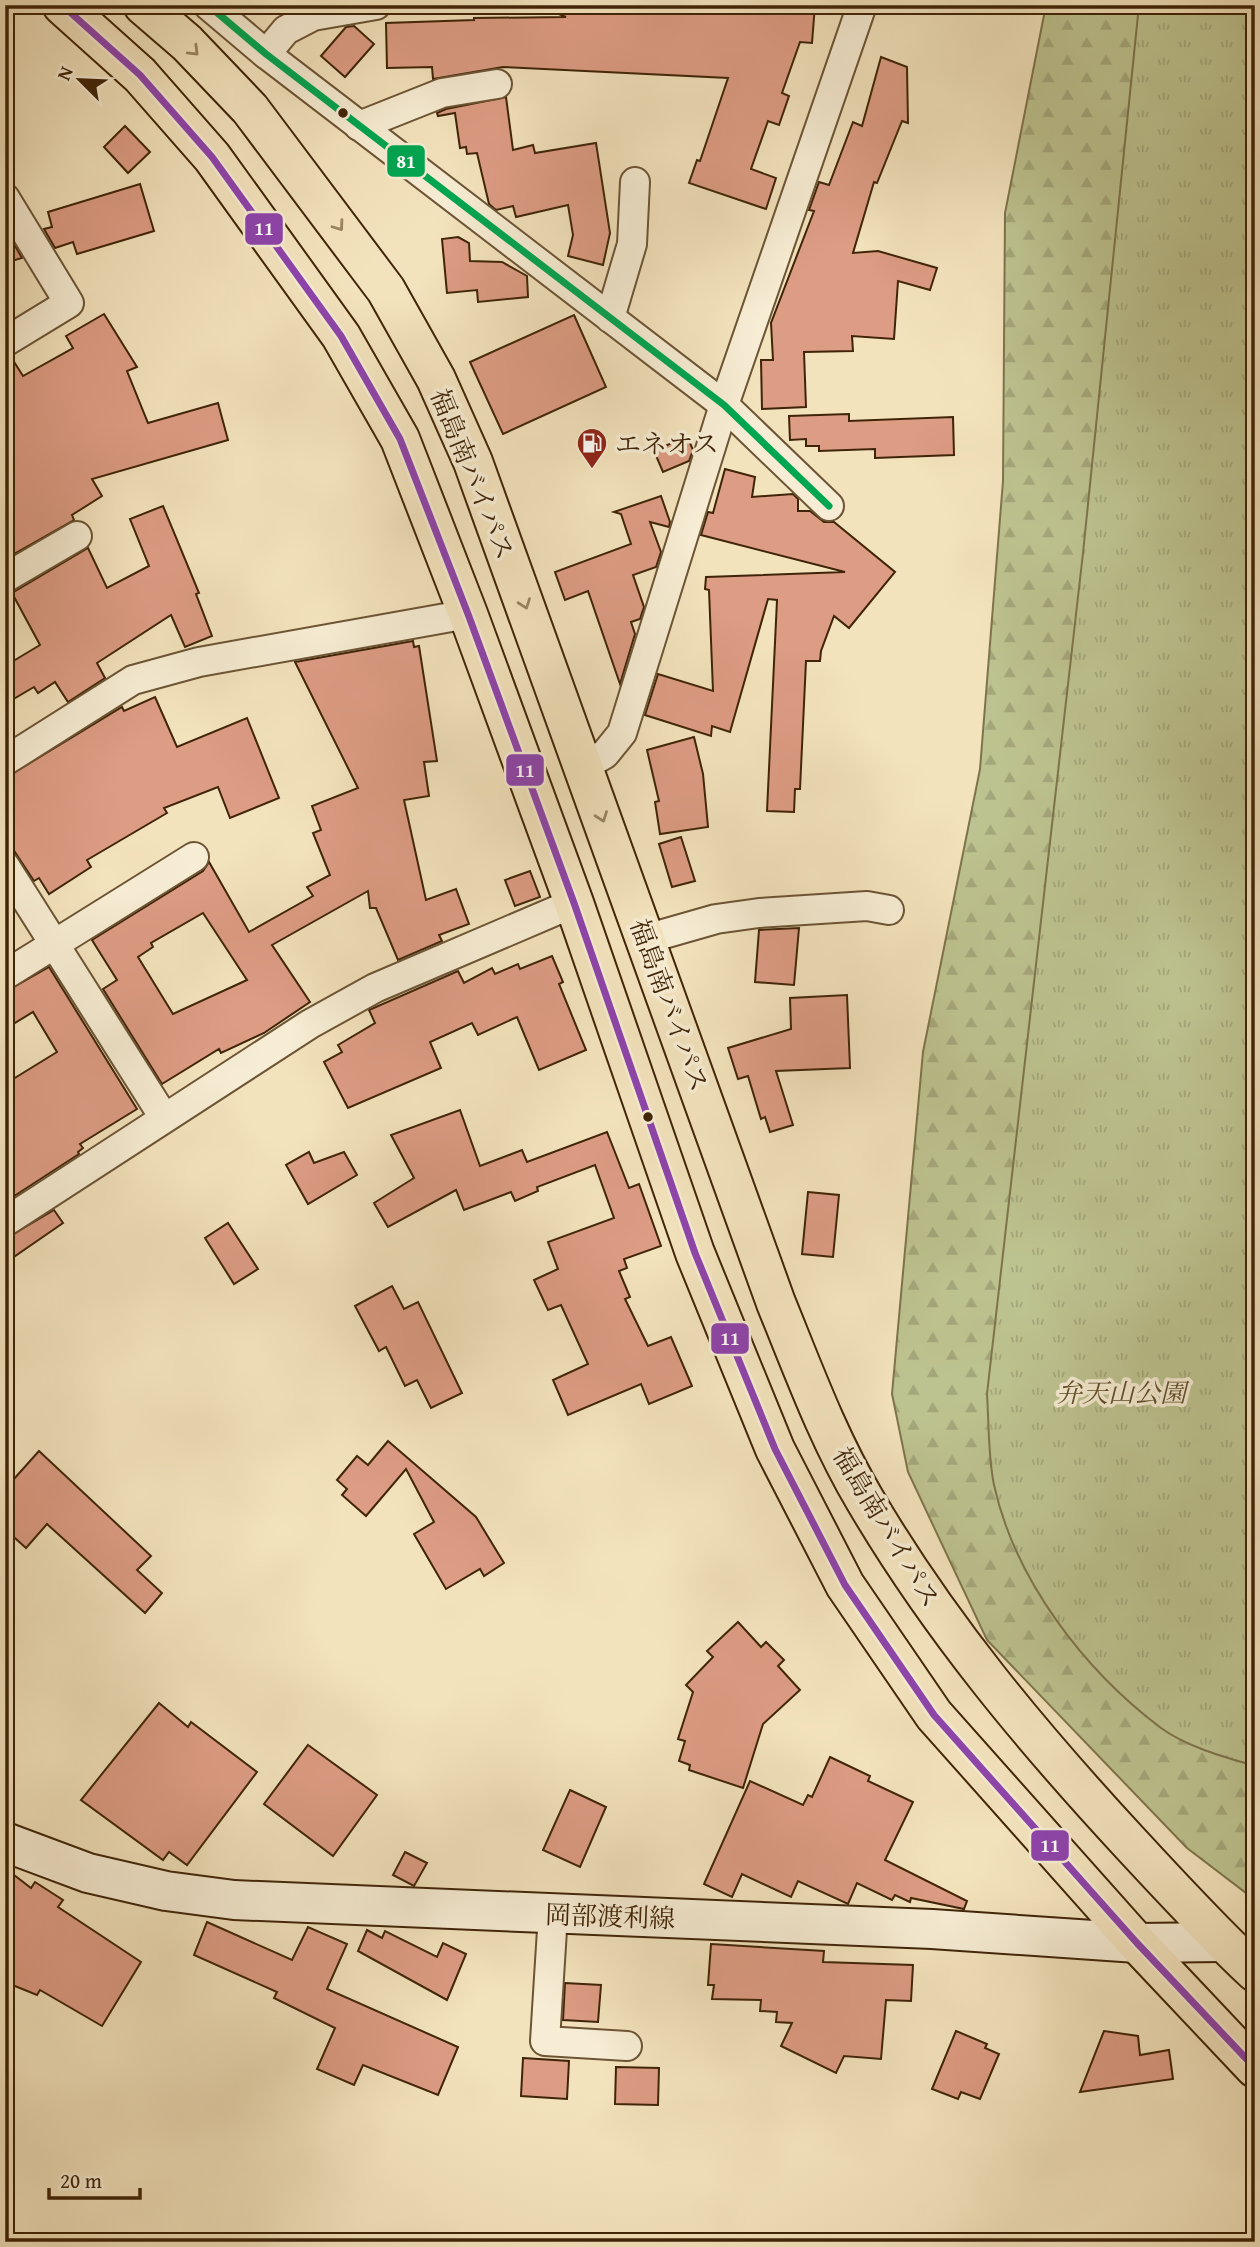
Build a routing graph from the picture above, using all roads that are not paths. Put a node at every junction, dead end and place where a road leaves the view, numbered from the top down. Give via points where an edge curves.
1 (62, 5) edge
2 (143, 5) edge
3 (208, 5) edge
4 (376, 5) edge
5 (862, 5) edge
6 (265, 54) junction
7 (496, 83) dead end
8 (359, 126) junction
9 (635, 182) dead end
10 (5, 198) edge
11 (610, 318) junction
12 (5, 342) edge
13 (724, 405) junction
14 (829, 506) dead end
15 (76, 536) dead end
16 (5, 578) edge
17 (468, 614) junction
18 (5, 761) edge
19 (584, 766) junction
20 (194, 858) dead end
21 (5, 866) edge
22 (574, 903) junction
23 (889, 910) dead end
24 (646, 939) junction
25 (54, 946) junction
26 (5, 975) edge
27 (163, 1116) junction
28 (5, 1222) edge
29 (5, 1842) edge
30 (553, 1914) junction
31 (1222, 1942) junction
32 (1137, 1943) junction
33 (1255, 1972) edge
34 (627, 2046) dead end
35 (1255, 2068) edge

1 - 17 highway, 福島南バイパス via 140,75 212,157 341,336 400,439
2 -> 19 highway, 福島南バイパス via 250,109 386,290 436,379 473,462
3 - 6 street
4 - 6 street via 313,16 286,30
5 - 13 street
6 - 8 street
7 - 8 street via 443,93
8 - 11 street
9 - 11 street via 632,244
10 - 12 street via 69,303
11 - 13 street
13 - 14 street
13 - 19 street via 622,733 606,754
15 - 16 street
17 - 18 street via 200,662 133,680
17 - 22 highway, 福島南バイパス
19 -> 24 highway, 福島南バイパス
20 - 25 street
21 - 25 street
22 - 27 street via 375,988
22 - 32 highway, 福島南バイパス via 695,1252 775,1449 845,1585 934,1714
23 - 24 street via 856,906 759,913 716,919
24 - 31 highway, 福島南バイパス via 776,1303 863,1498 981,1673 1055,1762
25 - 26 street
25 - 27 street
27 - 28 street
29 - 30 main road, 岡部渡利線 via 88,1873 166,1891 234,1900
30 - 32 main road, 岡部渡利線 via 932,1928
30 - 34 street via 545,2041
31 - 32 main road, 岡部渡利線
31 - 33 highway, 福島南バイパス
32 - 35 highway, 福島南バイパス

